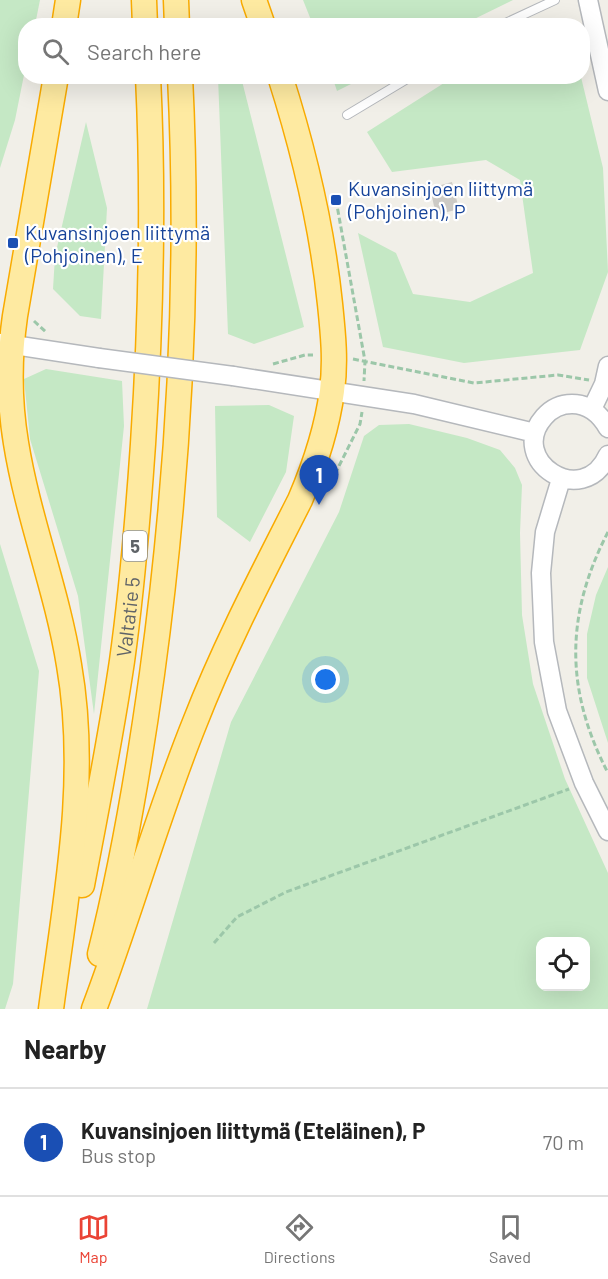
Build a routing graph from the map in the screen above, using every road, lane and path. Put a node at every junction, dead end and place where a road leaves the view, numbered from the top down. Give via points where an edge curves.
1 (68, 0) edge
2 (144, 0) edge
3 (176, 0) edge
4 (254, 0) edge
5 (555, 0) edge
6 (588, 0) edge
7 (65, 18) edge
8 (145, 18) edge
9 (177, 18) edge
10 (260, 18) edge
11 (516, 18) edge
12 (55, 84) edge
13 (148, 84) edge
14 (180, 84) edge
15 (283, 84) edge
16 (399, 84) edge
17 (608, 91) edge
18 (347, 115) dead end
19 (6, 344) edge
20 (335, 356) junction
21 (272, 364) dead end
22 (608, 366) edge
23 (604, 384) junction
24 (333, 390) junction
25 (592, 409) junction
26 (608, 428) edge
27 (535, 433) junction
28 (608, 455) edge
29 (561, 478) junction
30 (608, 532) edge
31 (608, 773) edge
32 (585, 783) junction
33 (608, 831) edge
34 (214, 942) dead end
35 (52, 1009) edge
36 (86, 1009) edge
37 (94, 1009) edge

1 - 7 highway
2 - 8 highway
3 - 9 highway
4 - 10 highway
5 - 11 lane
6 - 17 street
12 - 19 highway
13 - 35 highway, Valtatie 5 / 5 via 150,334 137,533 102,783
14 - 36 highway, Valtatie 5 / 5 via 183,342 162,595 124,847
15 - 20 highway via 318,216
16 - 18 lane
19 - 24 street, bridge
19 - 35 highway via 24,486 67,654 75,712 75,809
20 - 21 path via 305,355
20 - 23 path via 474,383 558,375
20 - 24 highway
22 - 23 street
23 - 25 street
24 - 27 street via 414,404
24 - 37 highway via 326,429 310,476 195,721
25 - 26 street
25 - 27 street via 581,405 558,406 540,422
27 - 29 street via 534,444 542,466
28 - 29 street via 596,472 585,478
29 - 32 street via 545,532 541,573 544,642 557,711
30 - 31 path via 586,582 577,620 575,653 588,722
32 - 33 street
32 - 34 path via 286,892 237,917

